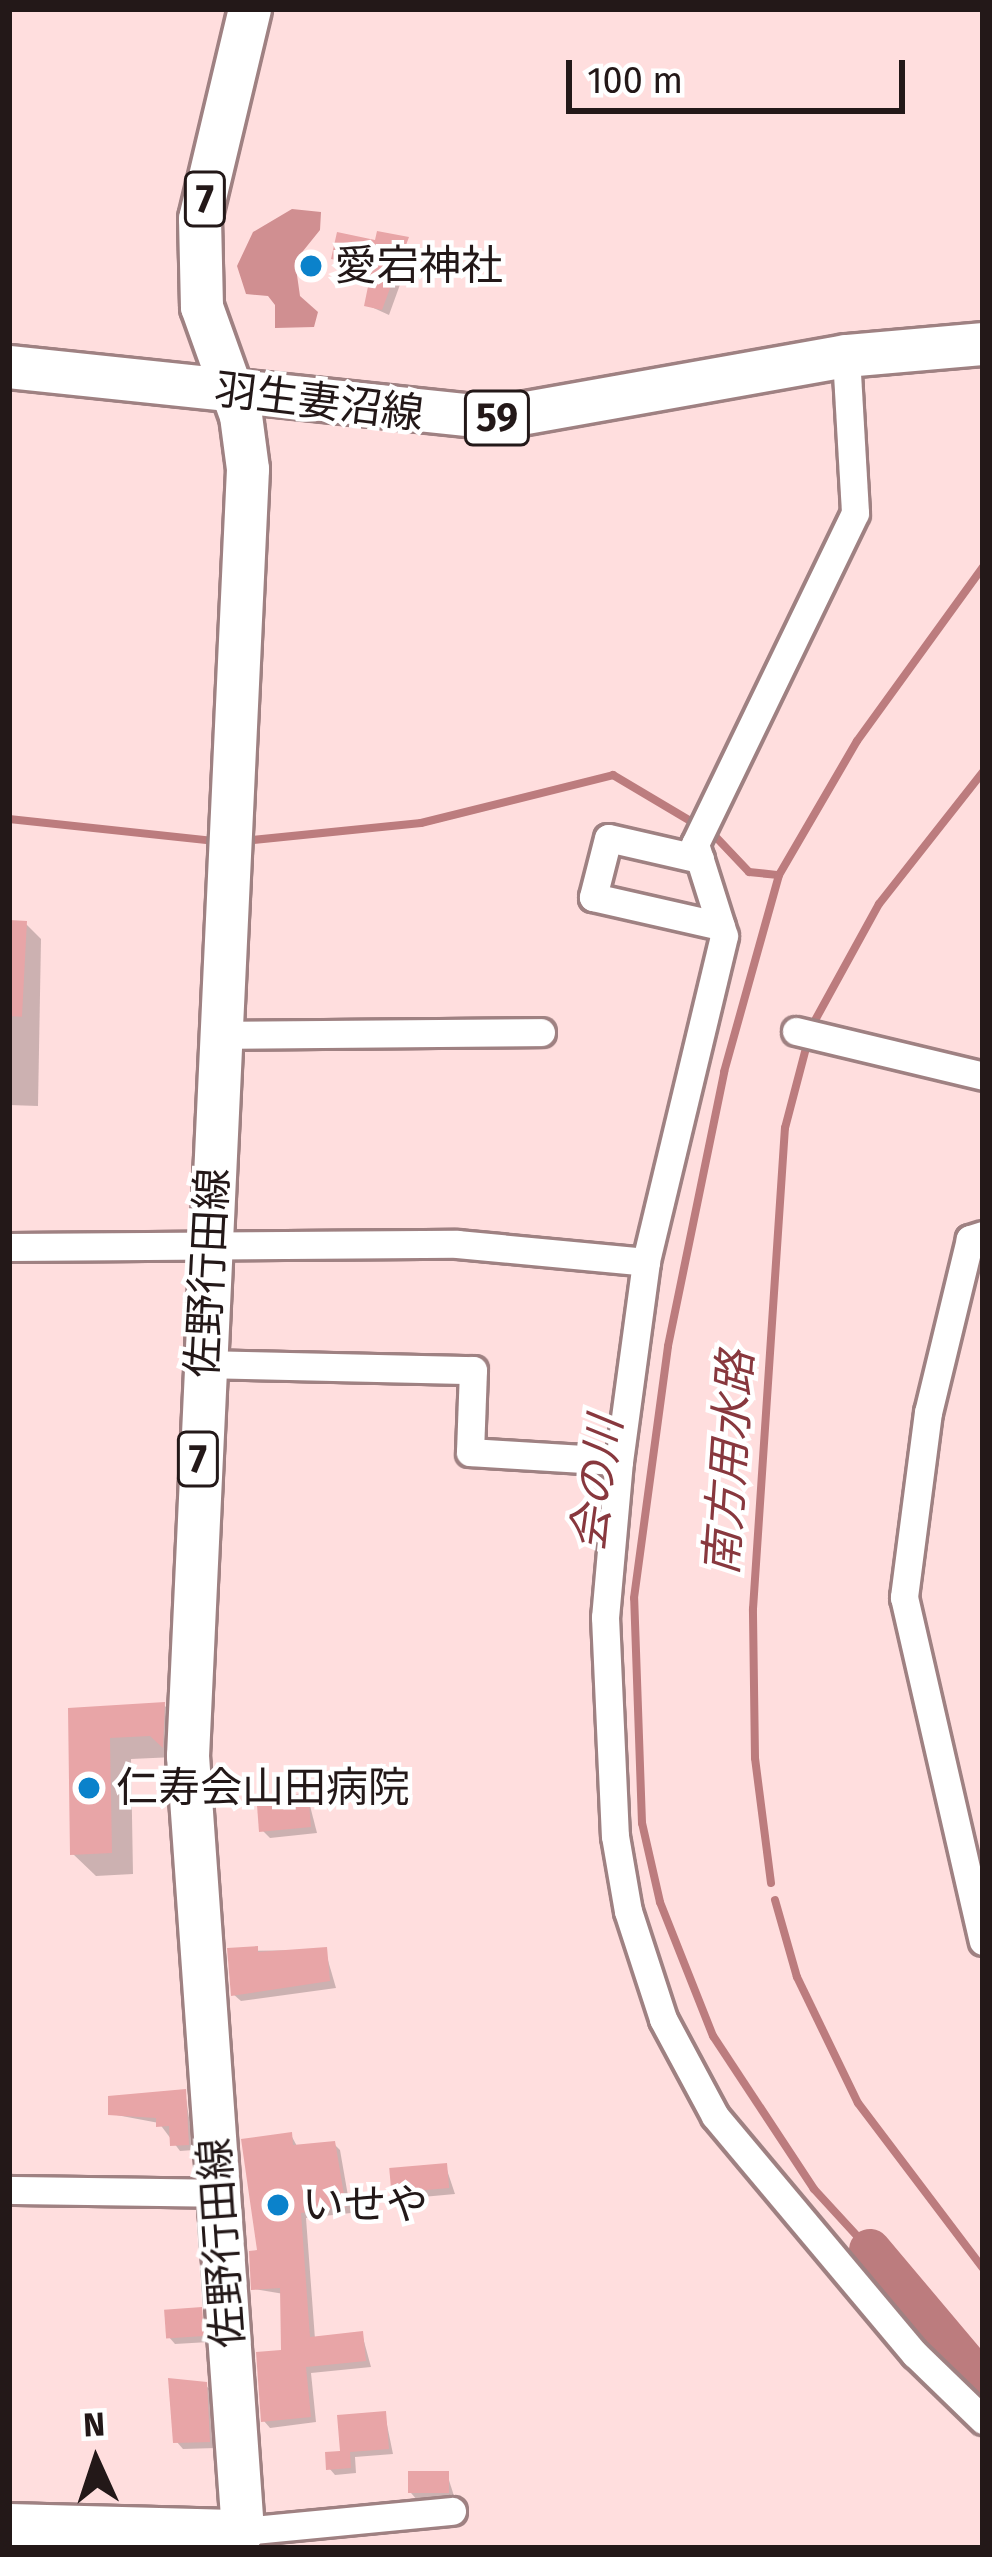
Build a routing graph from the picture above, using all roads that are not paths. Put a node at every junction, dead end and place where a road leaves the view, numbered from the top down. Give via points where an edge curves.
1 (250, 9) edge
2 (983, 344) edge
3 (846, 356) junction
4 (9, 368) edge
5 (231, 390) junction
6 (700, 859) junction
7 (721, 926) junction
8 (796, 1031) dead end
9 (541, 1032) dead end
10 (220, 1035) junction
11 (983, 1076) edge
12 (983, 1235) edge
13 (9, 1247) edge
14 (211, 1248) junction
15 (646, 1262) junction
16 (204, 1364) junction
17 (619, 1461) junction
18 (983, 1941) edge
19 (9, 2190) edge
20 (219, 2193) junction
21 (983, 2420) edge
22 (452, 2511) dead end
23 (9, 2525) edge
24 (243, 2531) junction

1 - 5 main road, 佐野行田線 / 7 via 200,219 202,307
2 - 3 main road, 羽生妻沼線 / 59
3 - 5 main road, 羽生妻沼線 / 59 via 498,418 428,417
3 - 6 street via 855,513 695,844
4 - 5 main road, 羽生妻沼線 / 59
5 - 10 main road, 佐野行田線 / 7 via 248,469
6 - 7 street
6 - 7 street via 608,838 593,897
7 - 15 street
8 - 11 street
9 - 10 street
10 - 14 main road, 佐野行田線 / 7
12 - 18 street via 970,1239 928,1412 904,1597
13 - 14 street
14 - 15 street via 457,1244
14 - 16 main road, 佐野行田線 / 7
15 - 17 street
16 - 17 street via 472,1370 470,1452
16 - 20 main road, 佐野行田線 / 7 via 188,1756
17 - 21 street via 605,1617 615,1836 628,1911 663,2020 716,2116 914,2354
19 - 20 street
20 - 24 main road, 佐野行田線 / 7
22 - 24 street
23 - 24 main road

